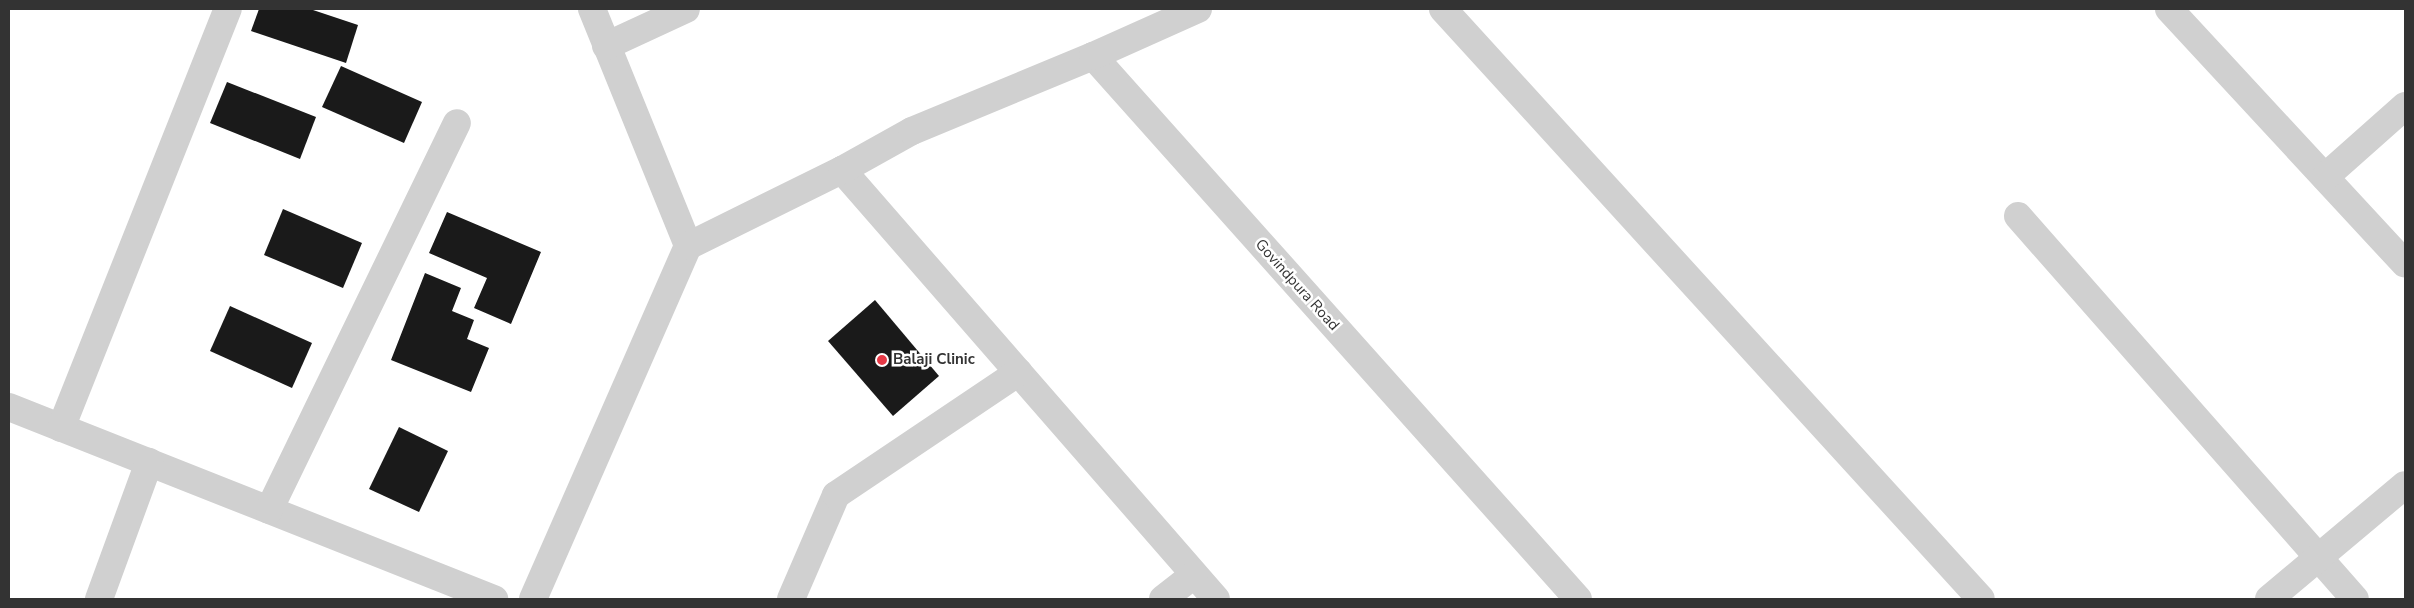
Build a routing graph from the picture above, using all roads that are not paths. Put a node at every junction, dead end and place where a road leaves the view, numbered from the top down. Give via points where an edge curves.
1 (228, 9) edge
2 (592, 9) edge
3 (686, 9) edge
4 (1198, 9) edge
5 (1443, 9) edge
6 (2169, 9) edge
7 (606, 46) junction
8 (1093, 56) junction
9 (2405, 106) edge
10 (457, 123) dead end
11 (842, 170) junction
12 (2325, 177) junction
13 (2018, 216) dead end
14 (688, 246) junction
15 (2405, 264) edge
16 (1019, 372) junction
17 (9, 407) edge
18 (61, 428) junction
19 (149, 462) junction
20 (2405, 485) edge
21 (269, 510) junction
22 (2319, 558) junction
23 (1194, 575) junction
24 (99, 599) edge
25 (494, 599) edge
26 (533, 599) edge
27 (791, 599) edge
28 (1163, 599) edge
29 (1216, 599) edge
30 (1578, 599) edge
31 (1981, 599) edge
32 (2269, 599) edge
33 (2355, 599) edge

1 - 18 street
2 - 7 street
3 - 7 street
4 - 8 street
5 - 31 street
6 - 12 street
7 - 14 street
8 - 11 street via 912,131
8 - 30 street, Govindpura Road
9 - 12 street
10 - 21 street
11 - 14 street
11 - 16 street
12 - 15 street
13 - 22 street
14 - 26 street
16 - 23 street
16 - 27 street via 836,495
17 - 18 street
18 - 19 street
19 - 21 street
19 - 24 street
20 - 22 street
21 - 25 street
22 - 32 street
22 - 33 street
23 - 28 street
23 - 29 street

